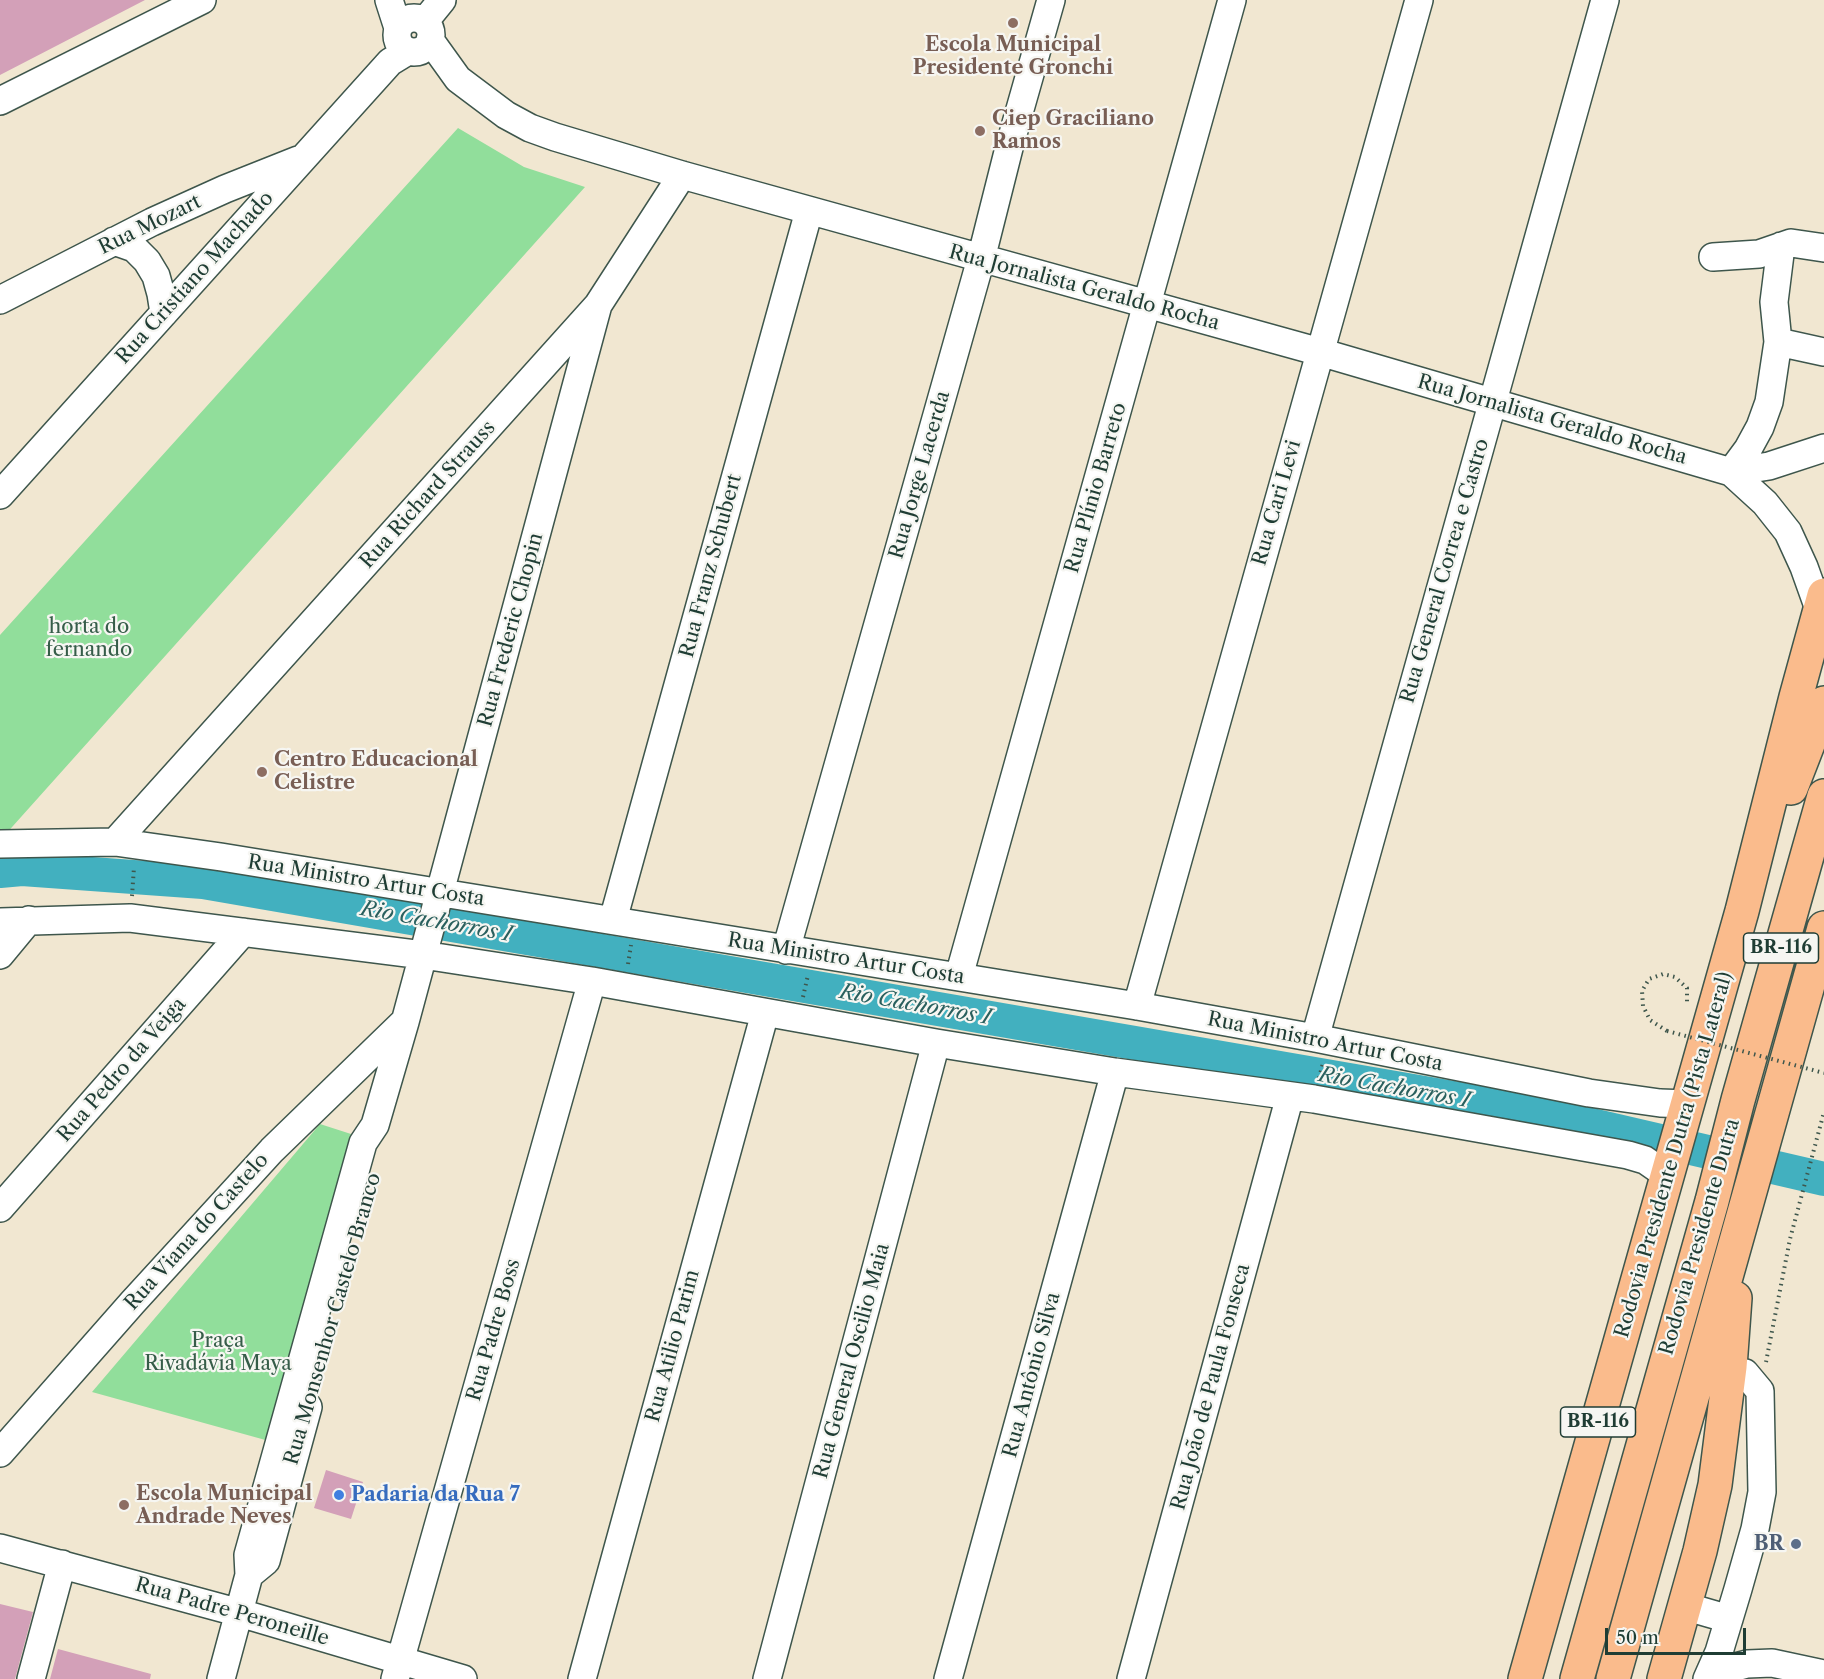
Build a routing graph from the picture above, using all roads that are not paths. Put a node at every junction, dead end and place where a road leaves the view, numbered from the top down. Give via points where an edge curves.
1 (202, 0) edge
2 (389, 0) edge
3 (1052, 0) edge
4 (1232, 0) edge
5 (1419, 0) edge
6 (1605, 0) edge
7 (415, 27) edge
8 (0, 101) edge
9 (303, 158) junction
10 (682, 175) junction
11 (809, 211) junction
12 (114, 241) junction
13 (1781, 246) junction
14 (1824, 248) edge
15 (1713, 257) dead end
16 (981, 259) junction
17 (0, 300) edge
18 (598, 305) junction
19 (1147, 305) junction
20 (164, 313) junction
21 (1778, 342) junction
22 (1320, 352) junction
23 (1824, 352) edge
24 (1492, 402) junction
25 (1824, 448) edge
26 (1731, 472) junction
27 (0, 495) edge
28 (1822, 602) edge
29 (1824, 703) edge
30 (1824, 796) edge
31 (154, 799) junction
32 (115, 842) junction
33 (0, 844) edge
34 (171, 850) junction
35 (438, 901) junction
36 (1742, 911) junction
37 (29, 920) junction
38 (0, 922) edge
39 (623, 928) junction
40 (1824, 928) edge
41 (243, 932) junction
42 (426, 947) junction
43 (786, 950) junction
44 (0, 955) edge
45 (958, 976) junction
46 (592, 981) junction
47 (1137, 1006) junction
48 (765, 1013) junction
49 (405, 1022) junction
50 (936, 1043) junction
51 (1321, 1046) junction
52 (1115, 1072) junction
53 (1290, 1096) junction
54 (1686, 1111) junction
55 (1670, 1171) junction
56 (0, 1208) edge
57 (1735, 1248) junction
58 (1745, 1372) dead end
59 (0, 1453) edge
60 (0, 1548) edge
61 (62, 1564) junction
62 (1684, 1606) junction
63 (240, 1613) junction
64 (1729, 1619) junction
65 (398, 1670) edge
66 (1824, 1674) edge
67 (31, 1679) edge
68 (221, 1679) edge
69 (463, 1679) edge
70 (582, 1679) edge
71 (767, 1679) edge
72 (948, 1679) edge
73 (1131, 1679) edge
74 (1526, 1679) edge
75 (1577, 1679) edge
76 (1613, 1679) edge
77 (1664, 1679) edge
78 (1707, 1679) edge
79 (1712, 1679) edge

1 - 8 street
2 - 7 street, Rua Jornalista Geraldo Rocha
3 - 16 street, Rua Jorge Lacerda
4 - 19 street, Rua Plínio Barreto
5 - 22 street, Rua Cari Levi
6 - 24 street, Rua General Correa e Castro
7 - 9 street, Rua Cristiano Machado
7 - 10 street, Rua Jornalista Geraldo Rocha via 452,73 506,115 555,137
9 - 12 street, Rua Mozart
9 - 20 street, Rua Cristiano Machado
10 - 11 street, Rua Jornalista Geraldo Rocha
10 - 18 street, Rua Richard Strauss
11 - 16 street, Rua Jornalista Geraldo Rocha
11 - 39 street, Rua Franz Schubert
12 - 17 street, Rua Mozart
12 - 20 street via 134,248 147,261 156,276
13 - 14 street via 1801,243
13 - 15 street via 1759,254
13 - 21 street via 1774,302
16 - 19 street, Rua Jornalista Geraldo Rocha
16 - 43 street, Rua Jorge Lacerda
18 - 31 street, Rua Richard Strauss
18 - 35 street, Rua Frederic Chopin
19 - 22 street, Rua Jornalista Geraldo Rocha
19 - 45 street, Rua Plínio Barreto
20 - 27 street, Rua Cristiano Machado
21 - 23 street
21 - 26 street via 1769,402 1760,427
22 - 24 street, Rua Jornalista Geraldo Rocha
22 - 47 street, Rua Cari Levi
24 - 26 street, Rua Jornalista Geraldo Rocha
24 - 51 street, Rua General Correa e Castro
25 - 26 street, Rua Jornalista Geraldo Rocha via 1769,466
26 - 28 street, Rua Jornalista Geraldo Rocha via 1765,503 1788,532
28 - 36 highway, Rodovia Presidente Dutra (Pista Lateral) / BR-116
29 - 36 highway
30 - 75 highway, Rodovia Presidente Dutra / BR-116
31 - 32 street, Rua Richard Strauss
31 - 34 street via 155,827
32 - 33 street, Rua Ministro Artur Costa
32 - 34 street, Rua Ministro Artur Costa
34 - 35 street, Rua Ministro Artur Costa
35 - 39 street, Rua Ministro Artur Costa
35 - 42 street, Rua Frederic Chopin
36 - 54 highway, Rodovia Presidente Dutra (Pista Lateral) / BR-116
37 - 38 street
37 - 41 street via 130,918
37 - 44 street
39 - 43 street, Rua Ministro Artur Costa
40 - 57 highway, Rodovia Presidente Dutra / BR-116
41 - 42 street
41 - 56 street, Rua Pedro da Veiga
42 - 46 street
42 - 49 street, Rua Monsenhor Castelo Branco
43 - 45 street, Rua Ministro Artur Costa
45 - 47 street, Rua Ministro Artur Costa
46 - 48 street
46 - 65 street, Rua Padre Boss
47 - 51 street, Rua Ministro Artur Costa
48 - 50 street
48 - 70 street, Rua Atilio Parim
49 - 59 street, Rua Viana do Castelo via 272,1150
49 - 63 street, Rua Monsenhor Castelo Branco via 375,1125 363,1143 346,1200 248,1555 249,1575
50 - 52 street
50 - 71 street, Rua General Oscilio Maia
51 - 54 street, Rua Ministro Artur Costa via 1660,1103
52 - 53 street
52 - 72 street, Rua Antônio Silva
53 - 55 street via 1628,1155
53 - 73 street, Rua João de Paula Fonseca
54 - 55 highway, Rodovia Presidente Dutra (Pista Lateral) / BR-116
55 - 74 highway, Rodovia Presidente Dutra (Pista Lateral) / BR-116
57 - 62 highway, BR-116 via 1730,1367 1715,1485
57 - 76 highway, Rodovia Presidente Dutra / BR-116
58 - 64 street via 1760,1391 1762,1491
60 - 61 street, Rua Padre Peroneille
61 - 63 street, Rua Padre Peroneille
61 - 67 street
62 - 64 street
62 - 77 highway, BR-116
63 - 65 street, Rua Padre Peroneille
63 - 68 street, Rua Monsenhor Castelo Branco
64 - 78 street
65 - 69 street, Rua Padre Peroneille
66 - 79 street via 1773,1663 1746,1664 1724,1670

